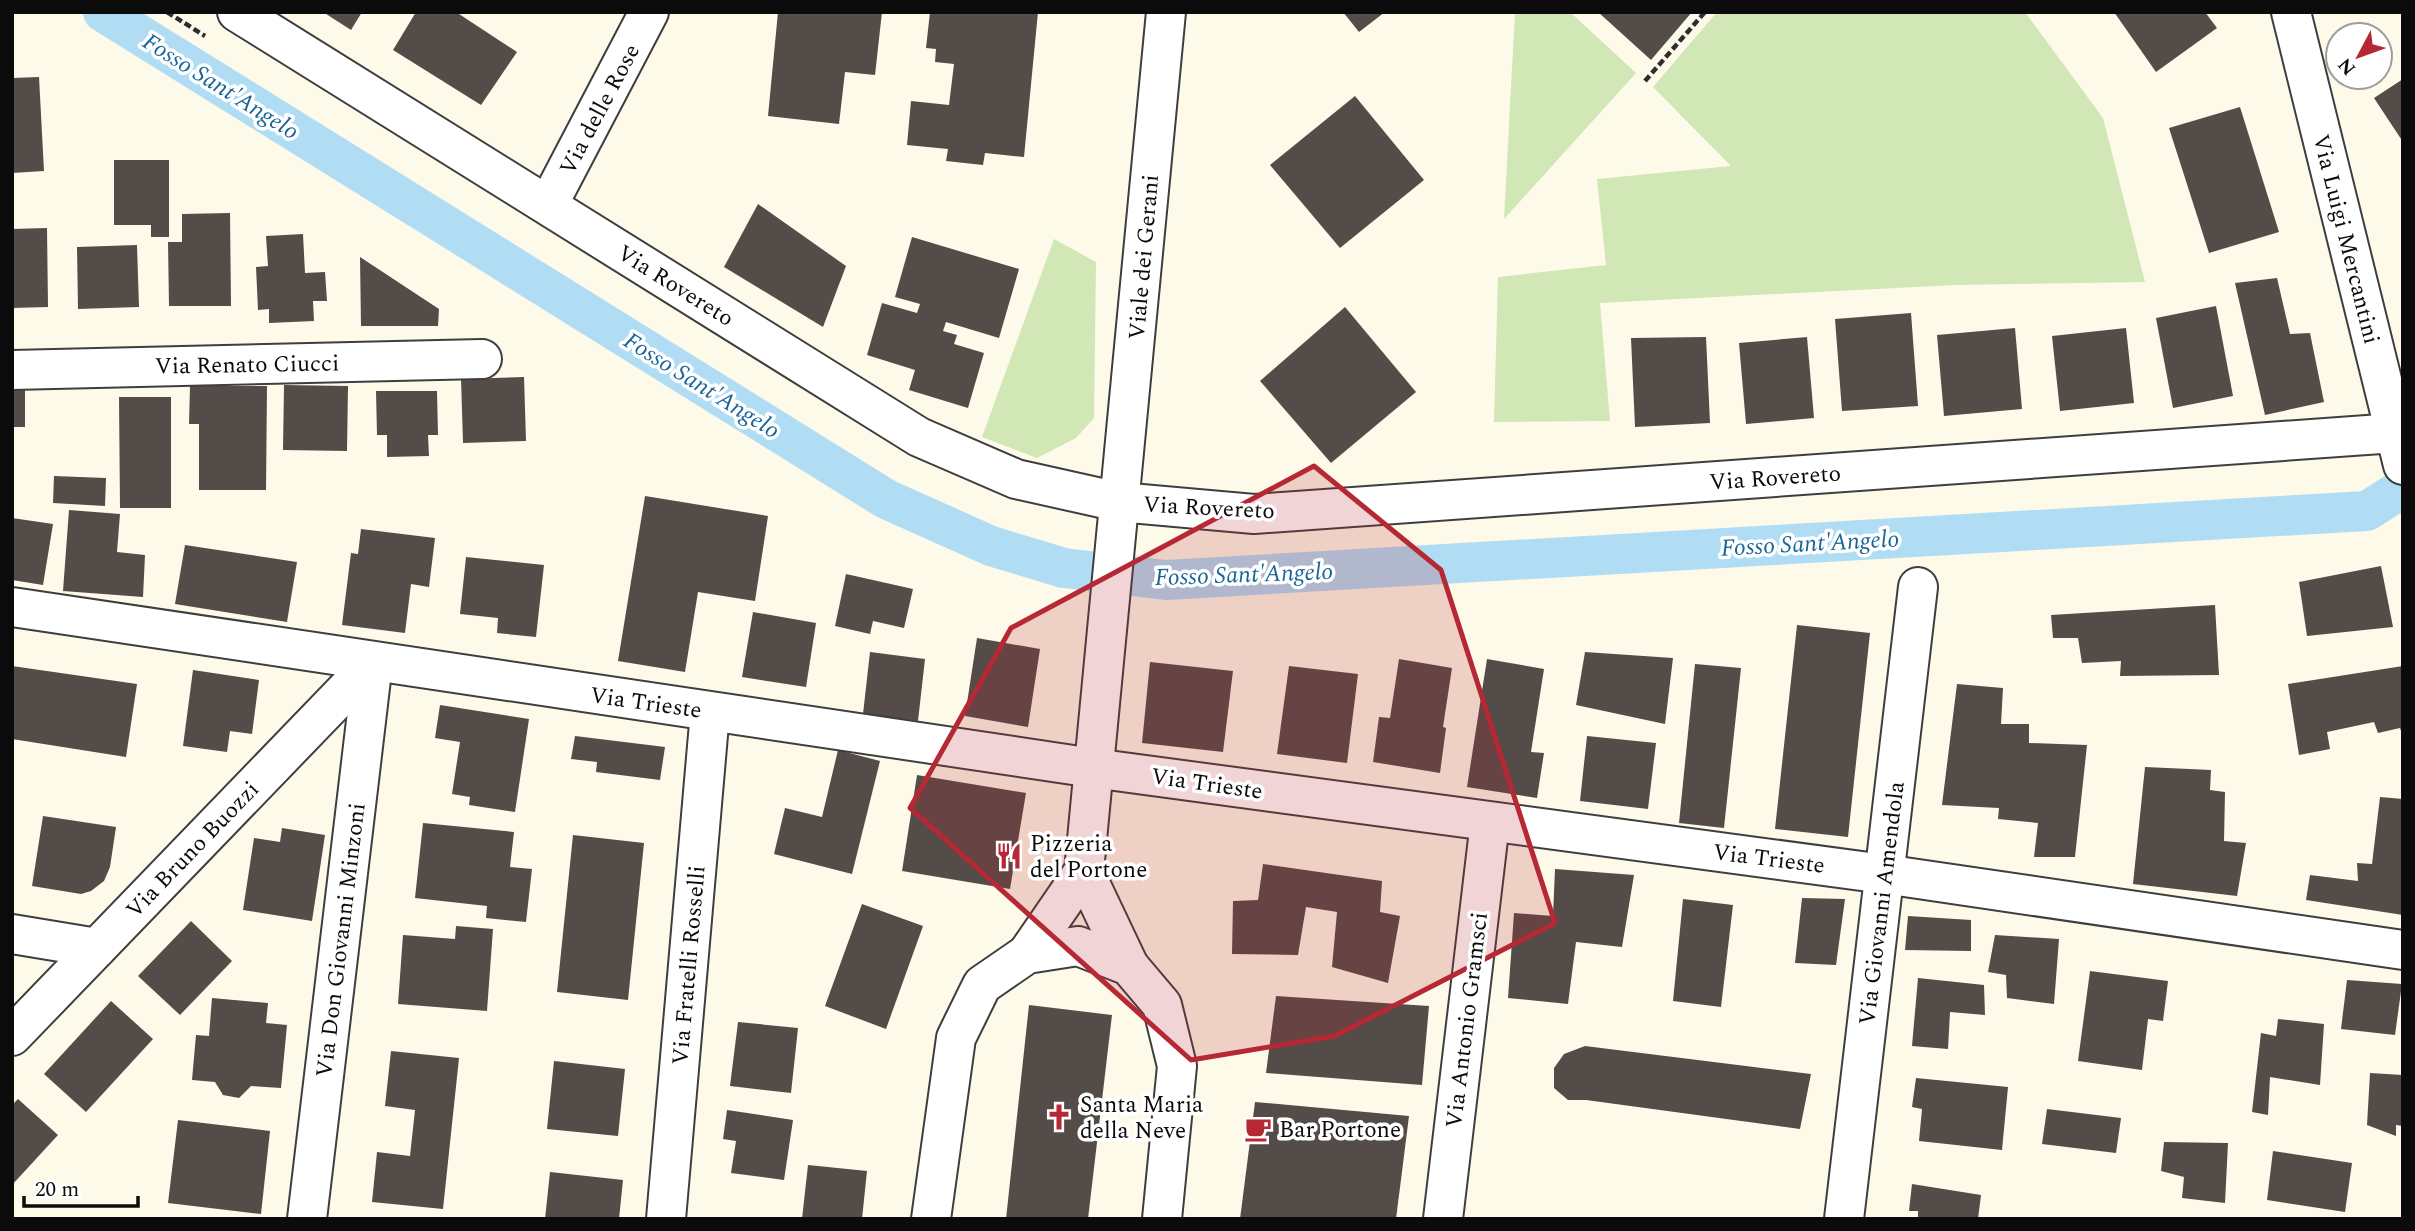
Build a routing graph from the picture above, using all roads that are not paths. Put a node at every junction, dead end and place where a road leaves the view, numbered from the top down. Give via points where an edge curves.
1 (237, 12) edge
2 (649, 12) edge
3 (1166, 12) edge
4 (2297, 13) edge
5 (548, 205) junction
6 (482, 359) dead end
7 (12, 370) edge
8 (2400, 442) edge
9 (1119, 502) junction
10 (1918, 587) dead end
11 (12, 607) edge
12 (373, 662) junction
13 (710, 712) junction
14 (1093, 768) junction
15 (1489, 822) junction
16 (1084, 871) junction
17 (1884, 874) junction
18 (12, 934) edge
19 (97, 948) junction
20 (2403, 950) edge
21 (1027, 954) junction
22 (1129, 966) junction
23 (12, 1036) edge
24 (307, 1219) edge
25 (666, 1219) edge
26 (931, 1219) edge
27 (1162, 1219) edge
28 (1443, 1219) edge
29 (1844, 1219) edge

1 - 5 street, Via Rovereto
2 - 5 street, Via delle Rose
3 - 9 street, Viale dei Gerani
4 - 8 street, Via Luigi Mercantini
5 - 9 street, Via Rovereto via 919,437 1017,480
6 - 7 street, Via Renato Ciucci
8 - 9 street, Via Rovereto via 1254,514
9 - 14 street, Viale dei Gerani
10 - 17 street, Via Giovanni Amendola
11 - 12 street, Via Trieste
12 - 13 street, Via Trieste
12 - 19 street, Via Bruno Buozzi
12 - 24 street, Via Don Giovanni Minzoni
13 - 14 street, Via Trieste
13 - 25 street, Via Fratelli Rosselli
14 - 15 street, Via Trieste
14 - 16 street, Viale dei Gerani
15 - 17 street, Via Trieste
15 - 28 street, Via Antonio Gramsci
16 - 21 street
16 - 22 street
17 - 20 street, Via Trieste
17 - 29 street, Via Giovanni Amendola
18 - 19 street
19 - 23 street, Via Bruno Buozzi
21 - 22 street via 1078,946
21 - 26 street via 982,985 956,1038
22 - 27 street via 1161,1004 1177,1066

